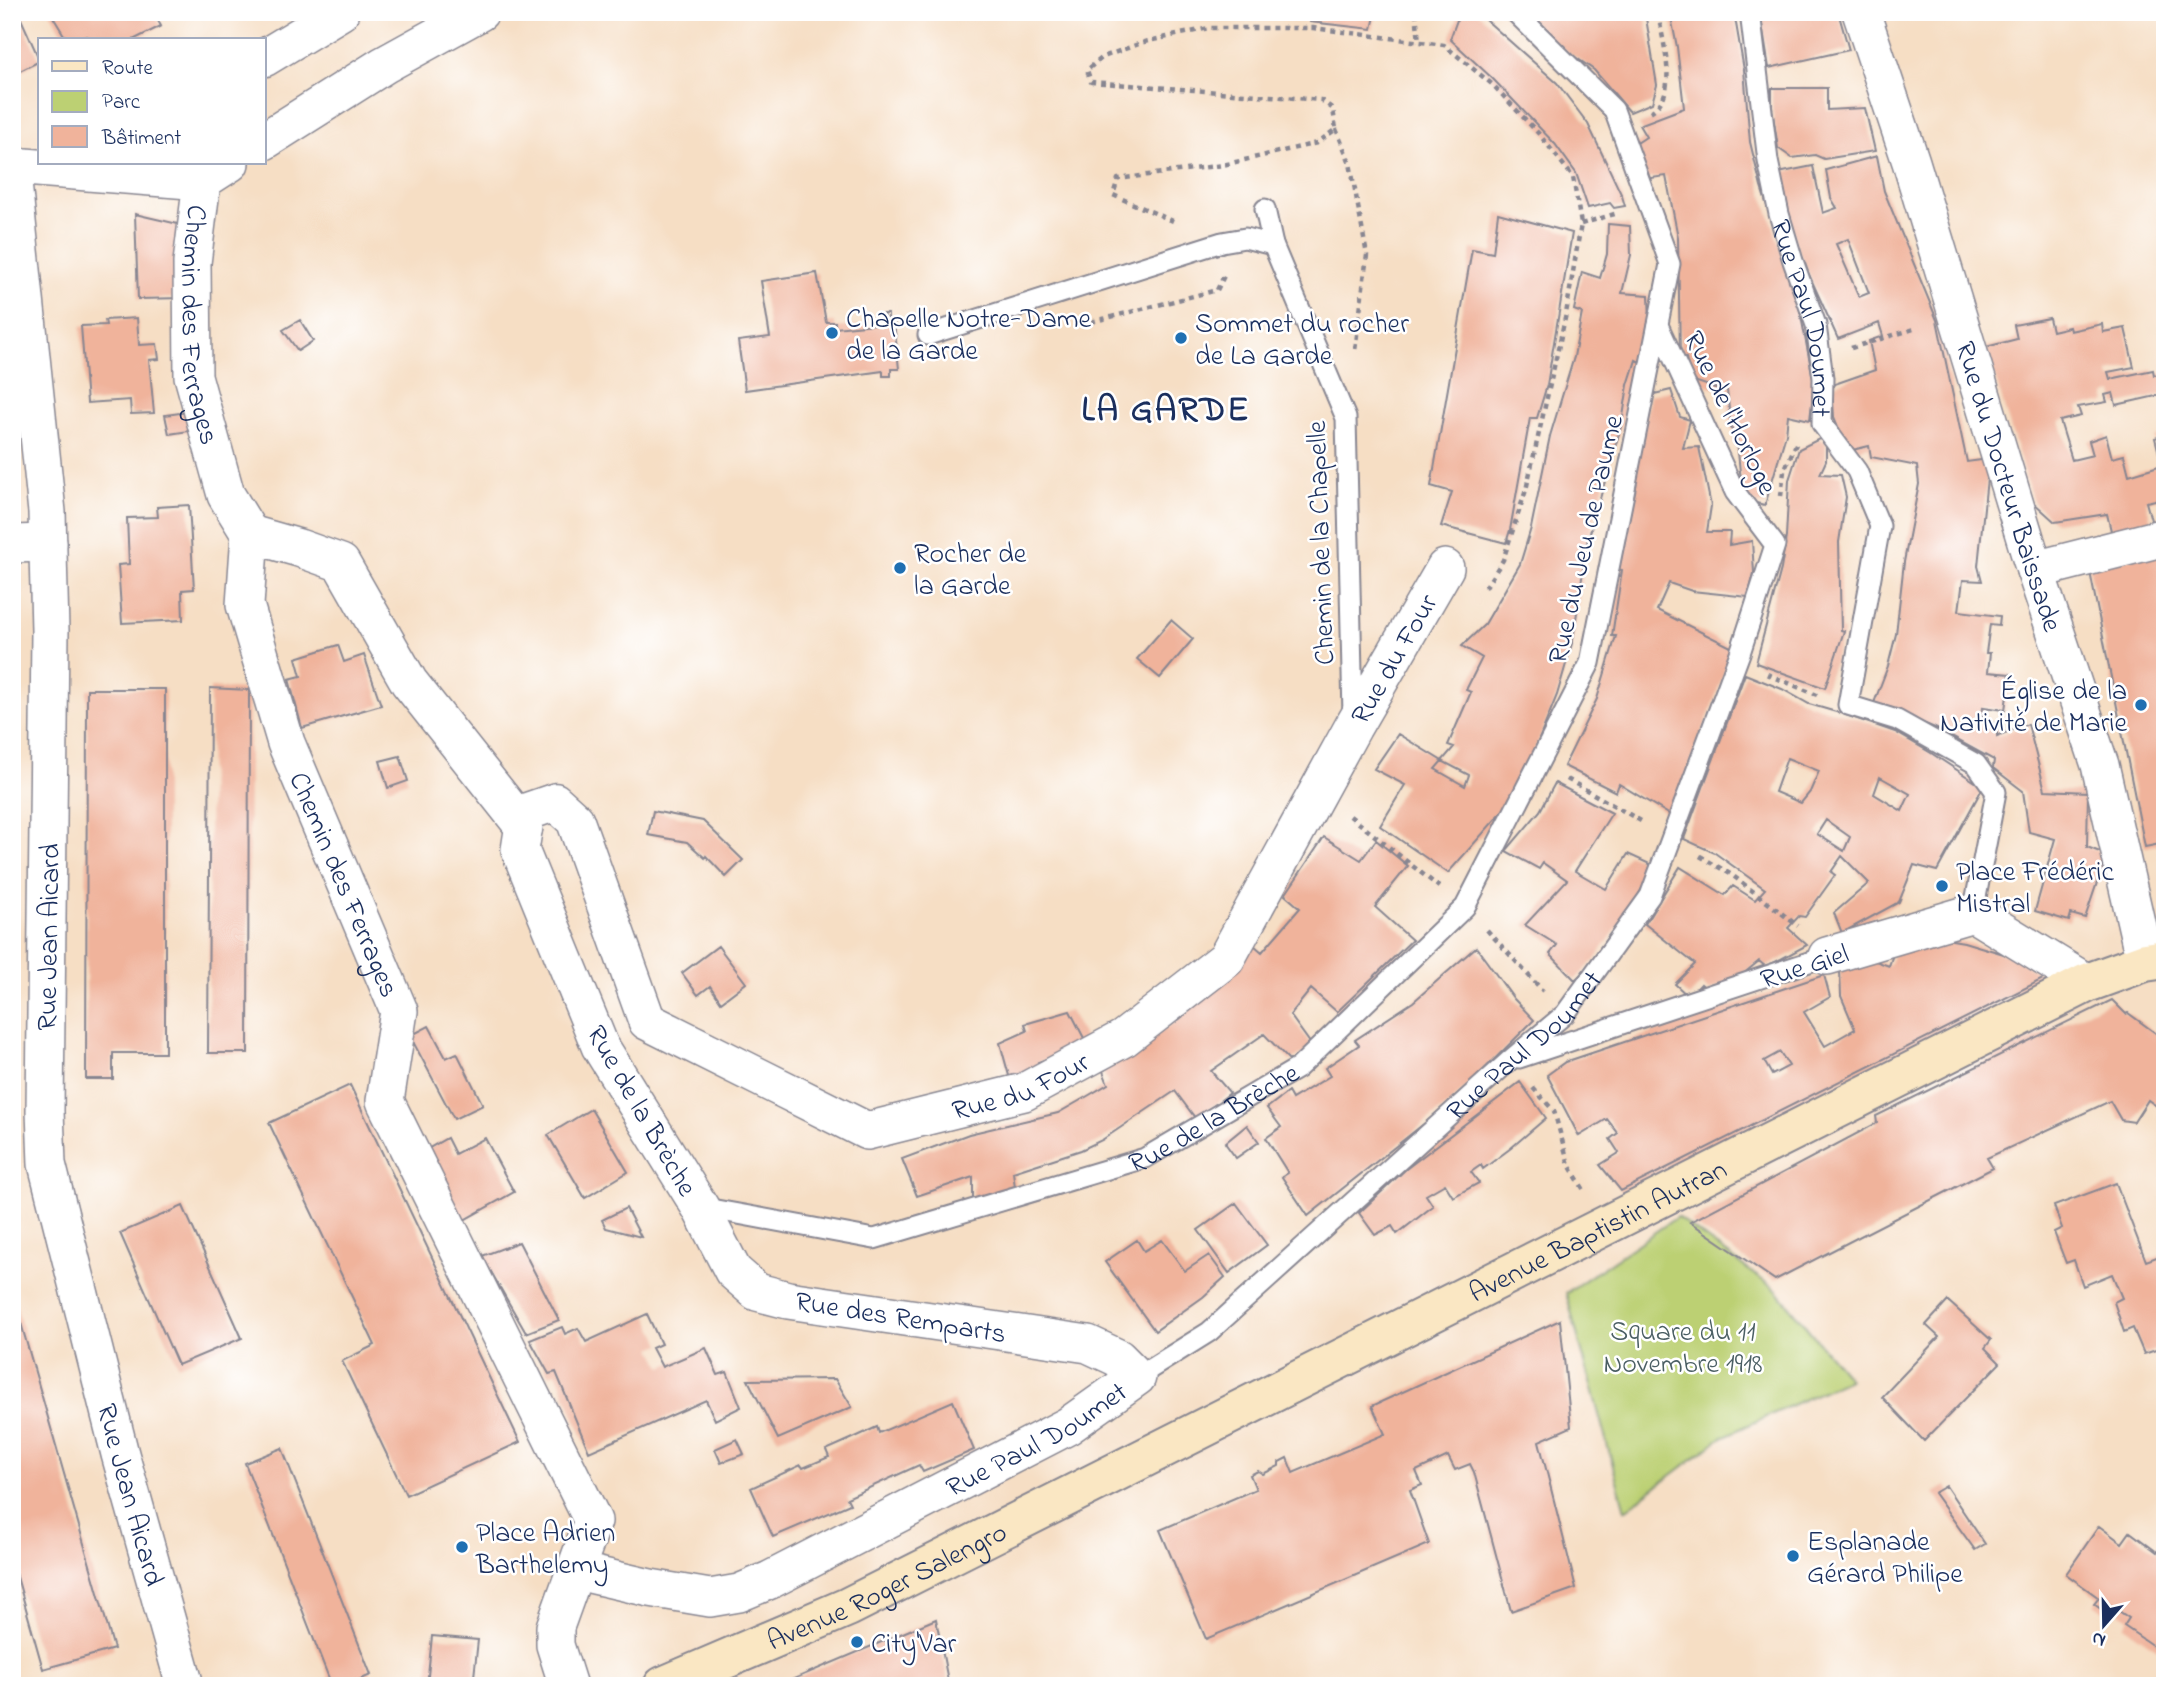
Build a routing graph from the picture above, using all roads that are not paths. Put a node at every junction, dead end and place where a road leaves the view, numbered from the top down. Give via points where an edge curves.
1 (340, 12) edge
2 (480, 12) edge
3 (1515, 12) edge
4 (1750, 12) edge
5 (1861, 12) edge
6 (266, 57) edge
7 (266, 140) edge
8 (38, 155) edge
9 (12, 166) edge
10 (211, 169) edge
11 (12, 173) edge
12 (1265, 209) dead end
13 (1273, 244) junction
14 (1658, 325) junction
15 (928, 334) dead end
16 (250, 534) junction
17 (2165, 537) edge
18 (48, 543) junction
19 (12, 544) edge
20 (1775, 545) joint
21 (1445, 568) dead end
22 (2035, 570) junction
23 (1353, 726) junction
24 (524, 827) junction
25 (1465, 907) joint
26 (1973, 913) junction
27 (1828, 956) joint
28 (2155, 961) edge
29 (2087, 983) junction
30 (1509, 1061) junction
31 (700, 1207) junction
32 (1138, 1377) junction
33 (1108, 1478) joint
34 (576, 1570) junction
35 (185, 1686) edge
36 (568, 1686) edge
37 (663, 1686) edge

1 - 6 street
2 - 7 street via 384,65
3 - 14 lane, Rue de l'Horloge via 1614,110 1670,264
4 - 26 lane, Rue Paul Doumet via 1779,214 1816,325 1824,378 1822,424 1857,471 1880,526 1848,705 1897,720 1976,764 1996,792
5 - 22 street, Rue du Docteur Baissade
8 - 9 street
9 - 10 street
10 - 16 street, Chemin des Ferrages via 192,263 193,376 226,495
11 - 18 street, Rue Jean Aicard
12 - 13 lane, Chemin de la Chapelle
13 - 15 lane via 1245,238 1222,242
13 - 23 lane, Chemin de la Chapelle via 1346,418
14 - 20 lane, Rue de l'Horloge via 1735,492
14 - 25 lane, Rue du Jeu de Paume via 1590,663
16 - 24 street via 341,563 409,682
16 - 34 street, Chemin des Ferrages via 245,606 286,743 399,1011 385,1101 593,1521
17 - 22 street
18 - 19 street
18 - 35 street, Rue Jean Aicard via 47,1164 120,1454
20 - 30 lane, Rue Paul Doumet via 1738,661 1650,897 1565,1014
21 - 23 street, Rue du Four
22 - 28 street, Rue du Docteur Baissade via 2100,765
23 - 24 street, Rue du Four via 1226,959 1124,1038 1024,1092 867,1131 647,1021 575,820 555,802 526,812
24 - 31 street, Rue de la Brèche via 520,850 600,1046
25 - 31 lane, Rue de la Brèche via 1298,1068 1145,1158 874,1239
26 - 27 street, Rue Giel
26 - 29 street
27 - 30 lane, Rue Giel
28 - 29 street, Avenue Baptistin Autran
29 - 33 street, Avenue Baptistin Autran
30 - 32 lane, Rue Paul Doumet via 1209,1332
31 - 32 street, Rue des Remparts via 733,1271 757,1292 1088,1344 1118,1357
32 - 34 street, Rue Paul Doumet via 1068,1426 739,1593 710,1598
33 - 37 street, Avenue Roger Salengro via 848,1608
34 - 36 street via 555,1627 555,1645

